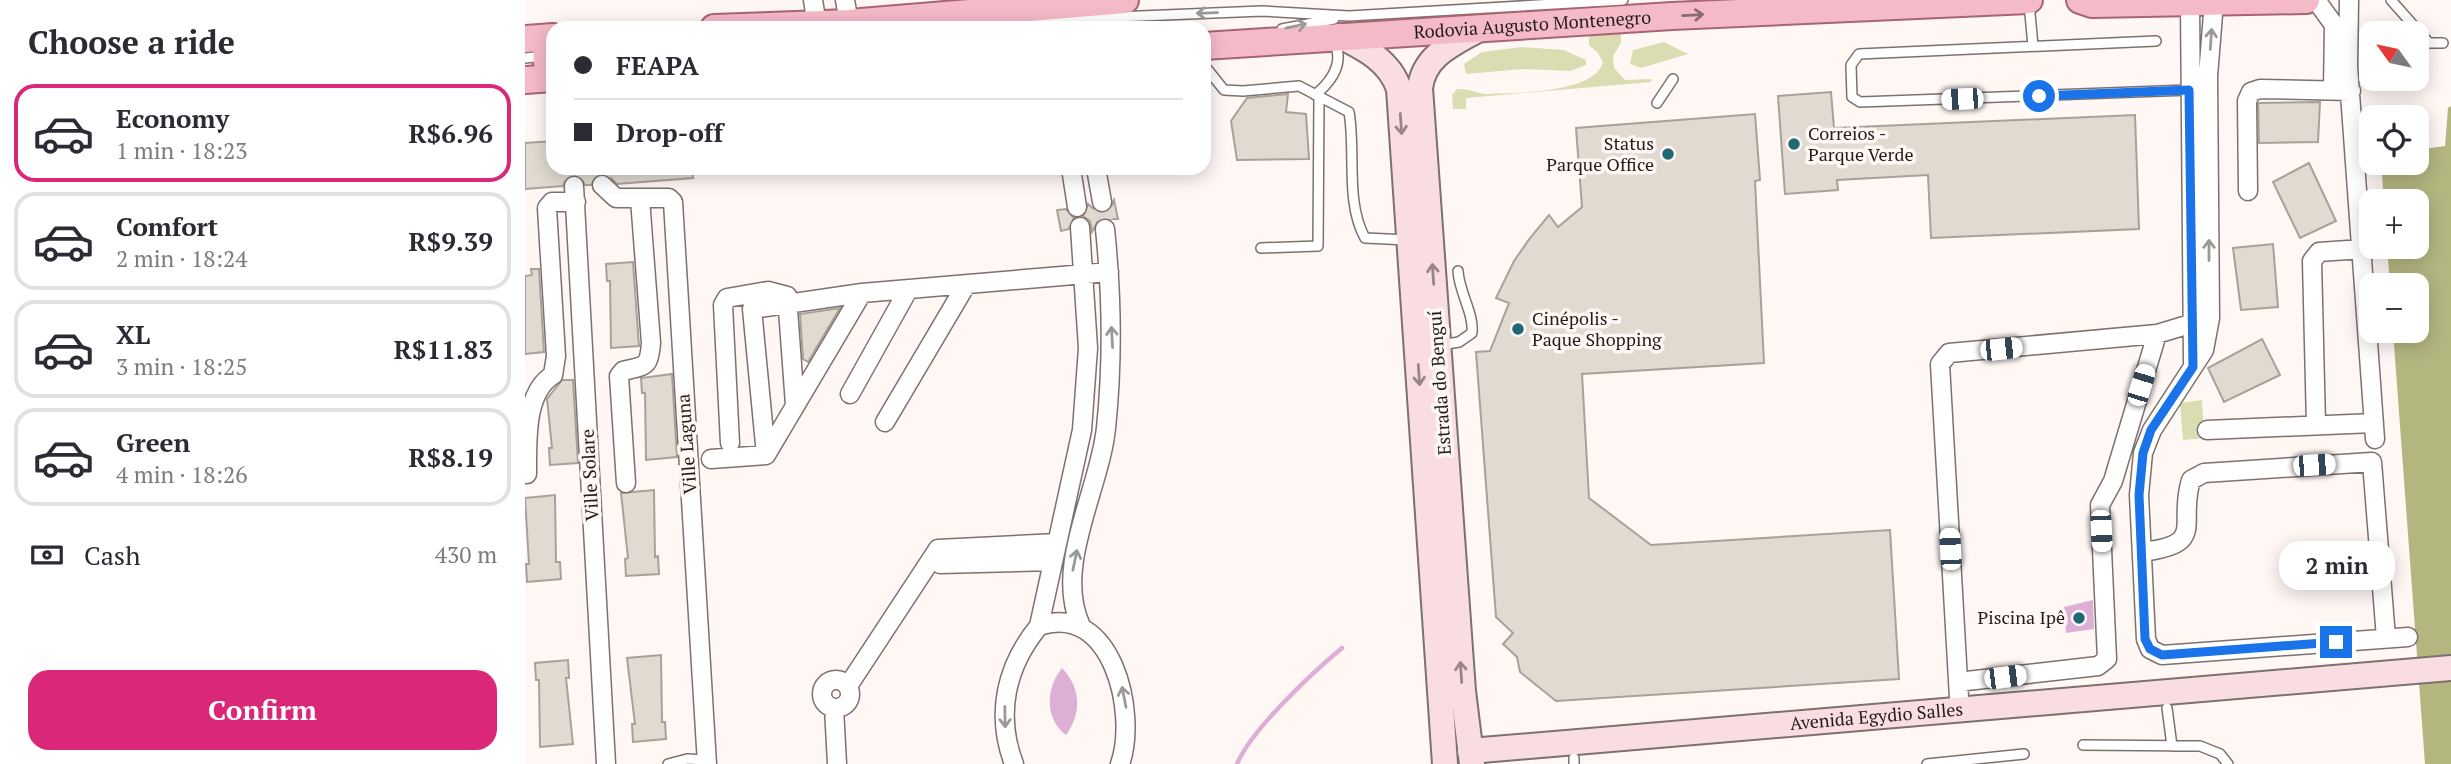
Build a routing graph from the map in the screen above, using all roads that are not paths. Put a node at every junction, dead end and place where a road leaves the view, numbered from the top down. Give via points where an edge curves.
1 (1125, 0) edge
2 (1623, 0) edge
3 (2029, 0) edge
4 (2080, 0) edge
5 (2306, 0) edge
6 (2316, 0) edge
7 (2349, 0) edge
8 (2391, 0) edge
9 (2202, 2) edge
10 (815, 12) edge
11 (847, 12) edge
12 (758, 21) edge
13 (1019, 21) edge
14 (2341, 25) junction
15 (1340, 29) junction
16 (1479, 29) junction
17 (1211, 36) edge
18 (525, 39) edge
19 (2156, 41) dead end
20 (2443, 43) dead end
21 (1211, 45) edge
22 (2033, 46) junction
23 (546, 56) edge
24 (546, 60) edge
25 (1424, 71) junction
26 (1211, 74) edge
27 (1393, 75) junction
28 (1673, 79) dead end
29 (525, 80) edge
30 (2189, 90) junction
31 (2342, 91) junction
32 (1317, 96) junction
33 (1657, 103) dead end
34 (1097, 175) edge
35 (1073, 177) edge
36 (603, 185) dead end
37 (2200, 187) junction
38 (2248, 191) dead end
39 (640, 199) junction
40 (1102, 202) tunnel mouth
41 (1077, 206) dead end
42 (2359, 225) edge
43 (1080, 227) dead end
44 (1105, 229) tunnel mouth
45 (1410, 240) junction
46 (1261, 248) dead end
47 (2359, 249) edge
48 (2363, 259) edge
49 (1458, 271) dead end
50 (1109, 272) junction
51 (1085, 274) junction
52 (966, 285) junction
53 (908, 290) junction
54 (862, 293) junction
55 (789, 303) junction
56 (2202, 322) junction
57 (2157, 334) junction
58 (1438, 345) junction
59 (850, 394) dead end
60 (795, 405) junction
61 (885, 422) dead end
62 (2316, 425) junction
63 (1082, 430) junction
64 (2207, 430) dead end
65 (1106, 432) junction
66 (730, 443) dead end
67 (766, 455) junction
68 (711, 459) dead end
69 (1076, 467) junction
70 (1097, 468) junction
71 (527, 474) dead end
72 (626, 483) dead end
73 (1440, 527) junction
74 (1054, 552) junction
75 (2142, 552) junction
76 (1039, 626) junction
77 (1081, 626) junction
78 (2408, 637) dead end
79 (2386, 638) junction
80 (2451, 668) edge
81 (1438, 684) junction
82 (2451, 684) edge
83 (2167, 708) junction
84 (2083, 745) dead end
85 (2172, 746) junction
86 (2024, 754) dead end
87 (1467, 760) edge
88 (1574, 761) edge
89 (707, 762) edge
90 (601, 763) edge
91 (668, 764) edge
92 (837, 764) edge
93 (1014, 764) edge
94 (1119, 764) edge
95 (1445, 764) edge
96 (1498, 764) edge
97 (1927, 764) edge
98 (2228, 764) edge

1 - 11 main road
2 - 15 lane
16 -> 3 main road, Rodovia Augusto Montenegro
3 - 22 lane
4 - 9 main road via 2092,4
5 - 9 main road
6 - 14 street
7 - 14 street
8 - 20 lane via 2430,43
9 - 30 street
37 -> 9 street via 2208,76
10 - 11 main road
10 - 12 main road
15 -> 13 lane via 1262,11
14 - 31 street via 2348,66
15 - 16 main road, Rodovia Augusto Montenegro
17 -> 15 lane
15 - 21 main road, Rodovia Augusto Montenegro
15 - 27 street
15 - 32 lane via 1336,71
16 - 25 street via 1441,51
18 - 23 main road
19 - 22 lane
22 - 30 lane via 1859,54 1851,65 1852,97 1860,102
24 - 29 main road
25 - 27 street via 1407,68
58 -> 25 street, Estrada do Benguí via 1421,112
26 - 32 lane via 1224,90 1299,86
27 -> 45 street, Estrada do Benguí via 1399,89
28 - 33 lane
30 - 37 street
31 - 38 street via 2251,92 2246,102
31 - 42 street
32 - 45 lane via 1349,112 1355,221 1365,238
32 - 46 lane via 1318,246
34 - 35 street
34 - 40 street
35 - 41 street
36 - 39 street, Ville Laguna via 617,198
37 - 56 street
39 - 72 street via 651,344 650,359 642,368 619,376
39 - 89 street, Ville Laguna via 669,198 673,202
43 - 51 street
44 - 50 street
45 -> 73 street, Estrada do Benguí
47 - 62 street via 2319,252 2312,261
48 - 62 street via 2374,431
49 - 58 lane via 1472,333 1459,342
50 - 51 street
65 -> 50 street via 1113,351
51 - 52 street
51 - 63 street via 1088,348
52 - 53 street
52 - 61 street
53 - 54 street
53 - 59 street
54 - 55 street
54 - 60 street
55 - 60 street
55 - 66 street via 783,292 768,290 727,298 723,305
55 - 67 street via 752,309
56 - 57 street
56 - 75 street via 2204,350 2151,430 2143,453 2139,495
57 - 57 street via 1943,358 1959,690 2098,666 2107,659 2100,505 2113,481
58 - 73 street, Estrada do Benguí
60 - 67 street
62 - 64 street
63 - 65 street
63 - 69 street
65 - 70 street
67 - 68 street
69 - 70 street
69 - 74 street
77 -> 70 street via 1074,611 1073,568
71 - 90 street, Ville Solare via 529,395 539,381 553,375 556,356 545,214 548,204 575,194
73 - 81 street, Estrada do Benguí
87 -> 73 street, Estrada do Benguí
74 - 76 street
74 - 92 street via 985,555 940,564 933,560 848,686 848,702 834,708
75 - 79 street via 2145,639 2150,649 2162,655
75 - 79 street via 2168,549 2181,542 2187,530 2191,480 2204,473 2369,461 2374,465
76 - 77 street via 1063,622
76 -> 93 street via 1021,651 1005,694 1005,732
94 -> 77 street via 1127,729 1122,686 1110,659
78 - 79 street
80 - 87 street, Avenida Egydio Salles
81 - 87 street
81 - 95 street, Estrada do Benguí
82 - 83 street, Avenida Egydio Salles
83 - 85 lane
83 - 88 street, Avenida Egydio Salles
84 - 85 lane
85 - 98 lane via 2200,746 2220,754
86 - 97 lane
88 - 96 street, Avenida Egydio Salles
89 - 91 lane via 687,759

